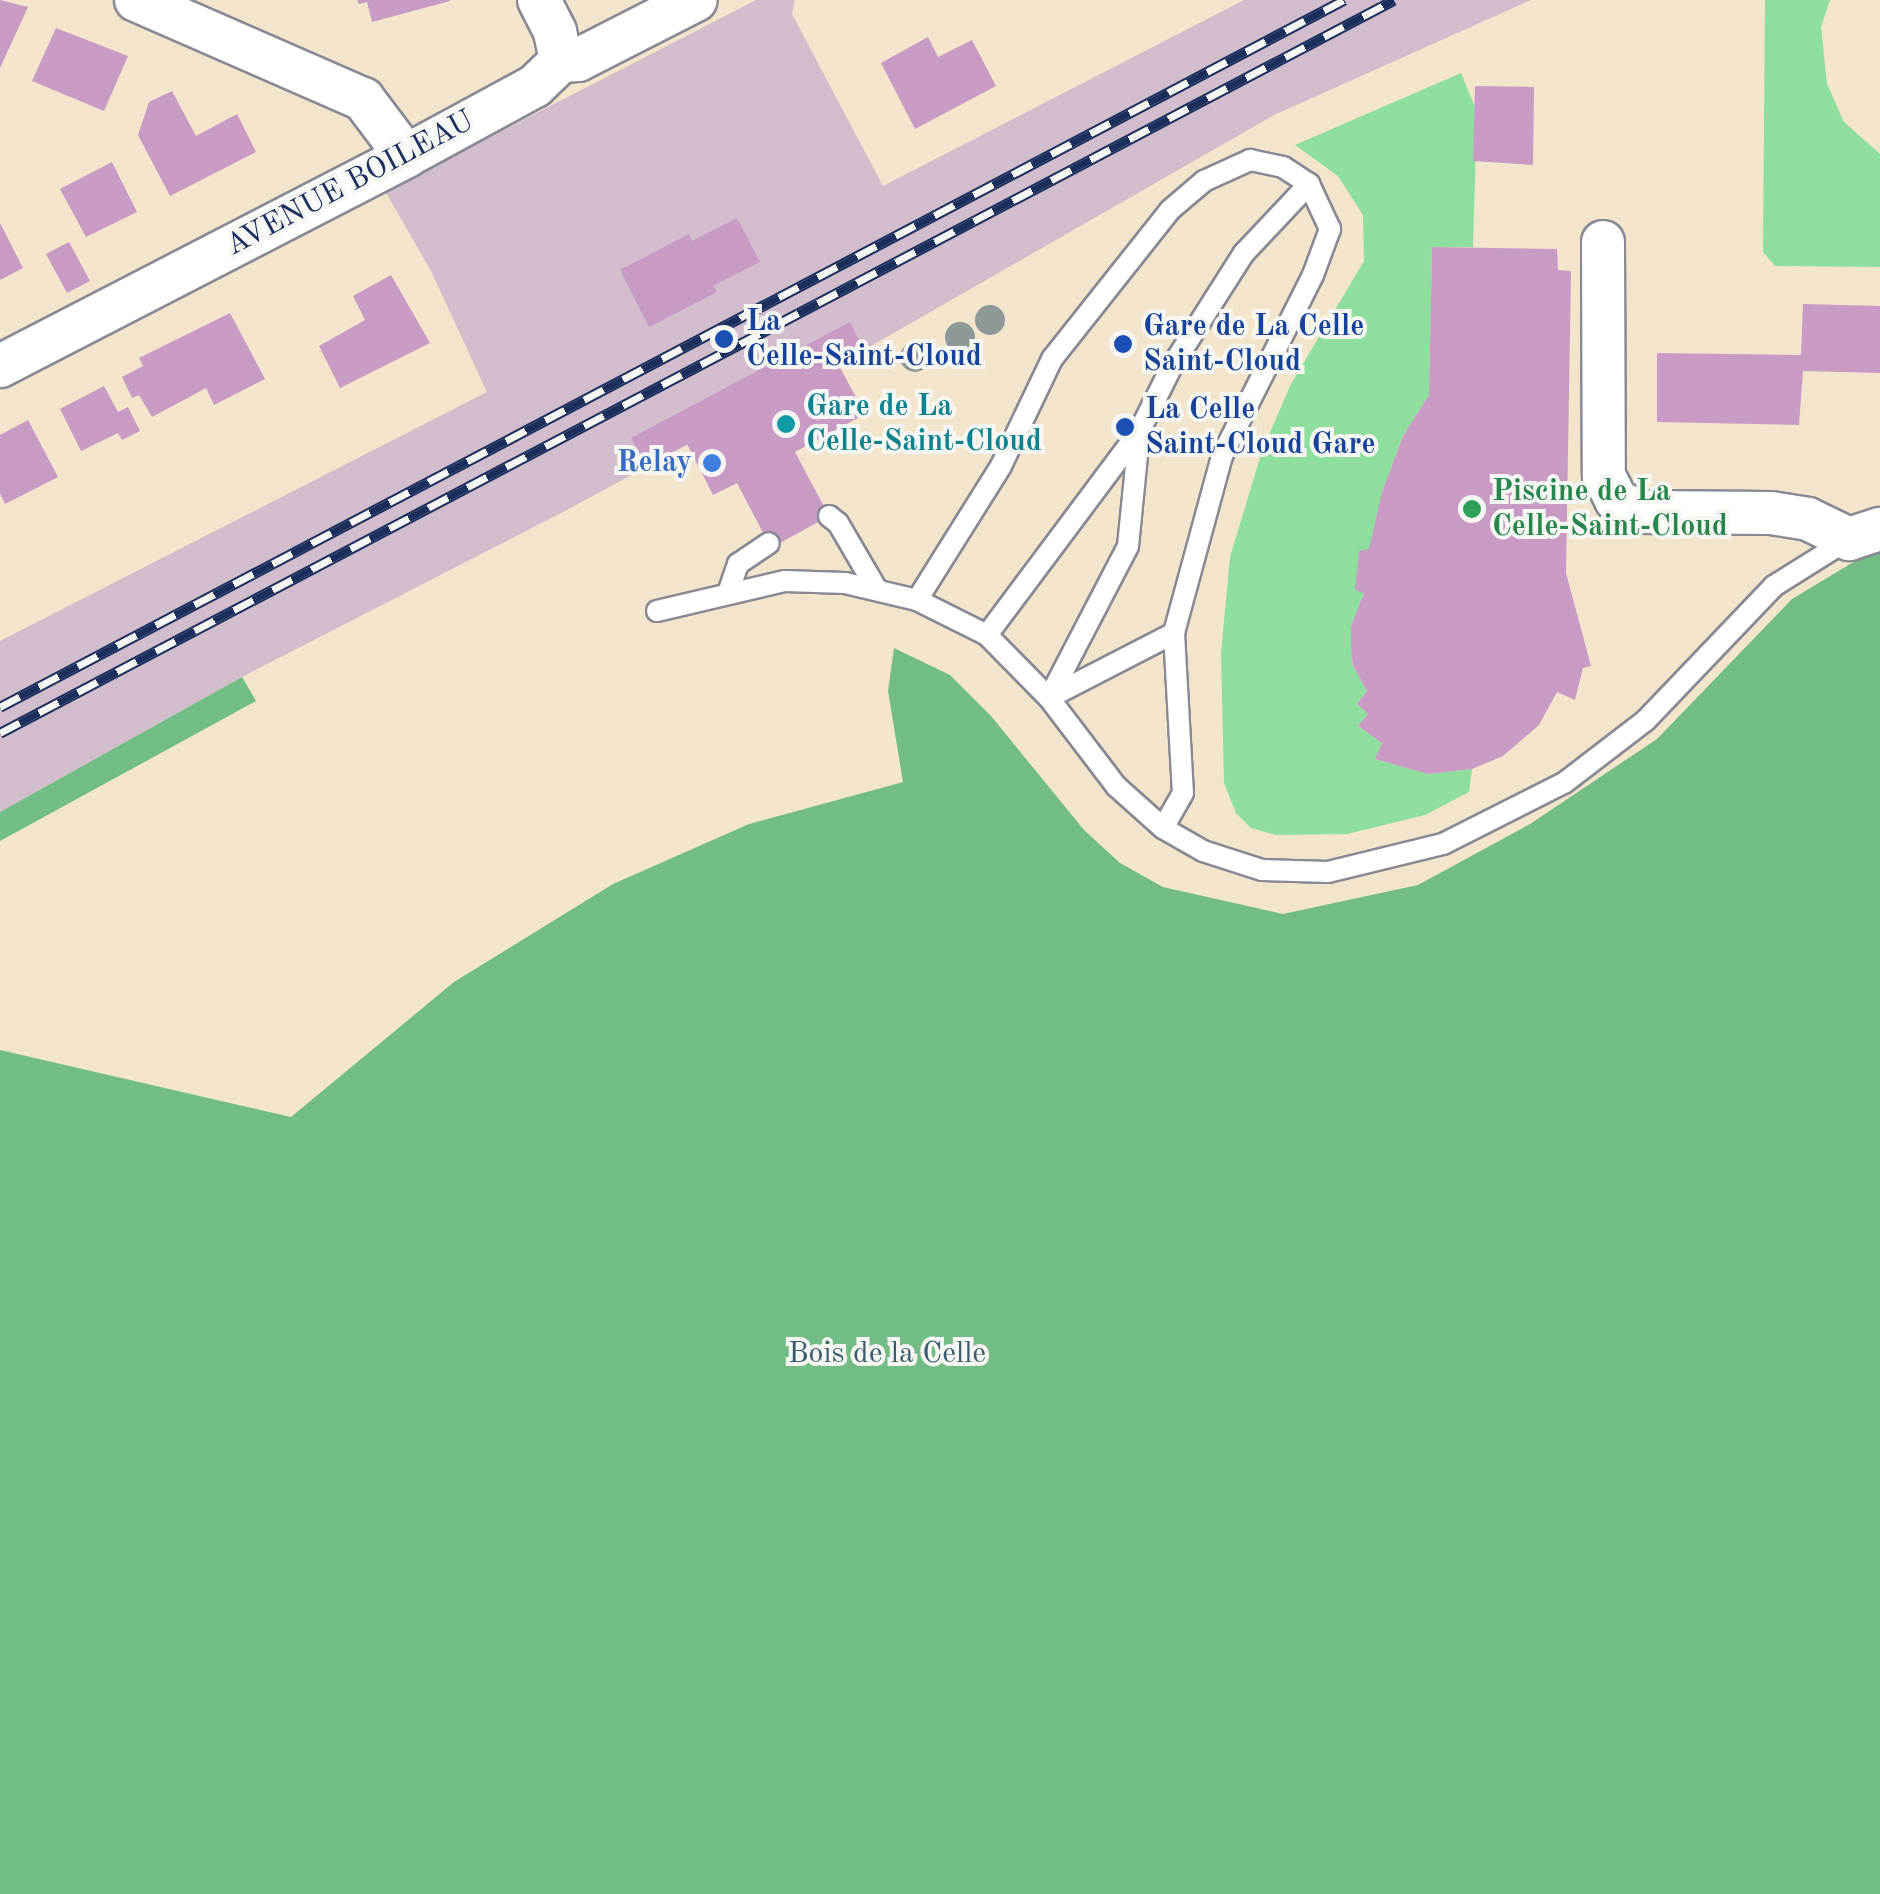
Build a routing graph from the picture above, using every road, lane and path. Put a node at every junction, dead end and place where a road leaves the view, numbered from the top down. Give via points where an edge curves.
1 (136, 0) edge
2 (539, 0) edge
3 (696, 0) edge
4 (561, 61) junction
5 (406, 156) junction
6 (1309, 184) junction
7 (1603, 242) dead end
8 (0, 366) edge
9 (1139, 432) junction
10 (828, 516) dead end
11 (1864, 534) edge
12 (769, 543) dead end
13 (876, 588) junction
14 (728, 593) junction
15 (917, 600) junction
16 (657, 610) dead end
17 (1174, 633) junction
18 (987, 635) junction
19 (1048, 698) junction
20 (1164, 828) junction

1 - 5 street via 363,100
2 - 4 street
3 - 4 street, AVENUE BOILEAU via 578,60
4 - 5 street, AVENUE BOILEAU via 535,86
5 - 8 street, AVENUE BOILEAU
6 - 9 lane via 1244,253
6 - 15 lane via 1283,166 1250,160 1204,182 1170,210 1052,359 1001,466
6 - 17 lane via 1330,229 1222,456
7 - 11 street via 1604,476 1616,500 1638,512 1771,513
9 - 18 lane
9 - 19 lane via 1128,546
10 - 13 lane
11 - 20 lane via 1774,586 1606,753 1475,831 1358,868 1284,874 1203,850
12 - 14 lane via 738,564
13 - 14 lane via 795,580
13 - 15 lane
14 - 16 lane
15 - 18 lane
17 - 19 lane
17 - 20 lane via 1183,793
18 - 19 lane
19 - 20 lane via 1116,786

